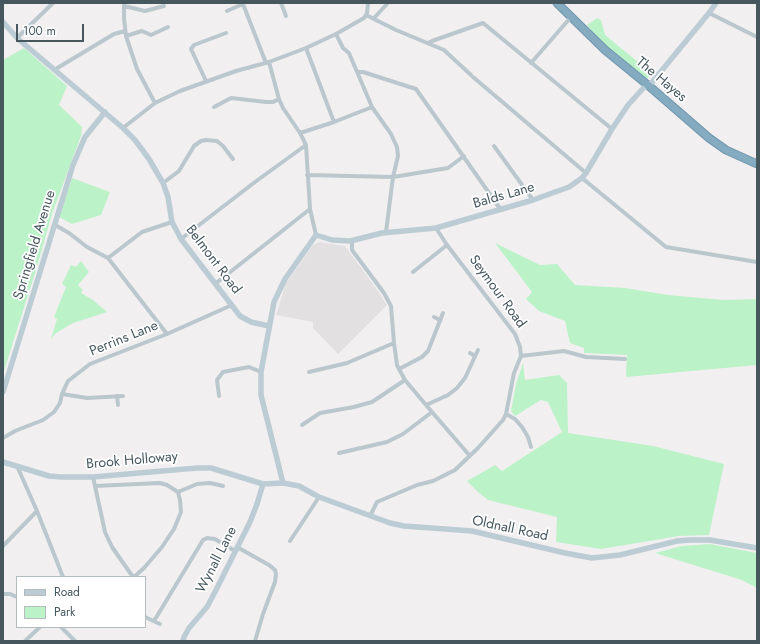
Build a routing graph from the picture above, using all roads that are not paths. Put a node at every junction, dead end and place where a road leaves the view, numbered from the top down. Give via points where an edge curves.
1 (53, 3) edge
2 (282, 3) edge
3 (368, 3) edge
4 (388, 3) edge
5 (557, 3) edge
6 (716, 3) edge
7 (124, 4) edge
8 (164, 6) dead end
9 (227, 10) dead end
10 (709, 13) junction
11 (366, 15) junction
12 (286, 16) dead end
13 (572, 16) junction
14 (374, 18) junction
15 (3, 22) edge
16 (168, 27) dead end
17 (125, 31) junction
18 (226, 33) dead end
19 (336, 34) junction
20 (126, 36) junction
21 (757, 37) edge
22 (17, 38) junction
23 (428, 43) junction
24 (306, 48) junction
25 (267, 62) junction
26 (531, 63) junction
27 (54, 70) junction
28 (357, 72) junction
29 (206, 81) junction
30 (648, 85) junction
31 (279, 99) junction
32 (155, 103) junction
33 (214, 106) dead end
34 (372, 106) junction
35 (105, 112) junction
36 (334, 122) junction
37 (123, 128) junction
38 (612, 129) junction
39 (300, 133) junction
40 (306, 145) junction
41 (494, 146) dead end
42 (464, 156) junction
43 (233, 159) dead end
44 (757, 164) edge
45 (307, 175) junction
46 (584, 175) junction
47 (393, 177) junction
48 (163, 183) junction
49 (533, 200) junction
50 (310, 208) junction
51 (501, 210) junction
52 (172, 222) junction
53 (55, 225) junction
54 (436, 228) junction
55 (386, 232) junction
56 (316, 236) junction
57 (181, 239) junction
58 (352, 241) junction
59 (447, 244) junction
60 (108, 258) junction
61 (757, 262) edge
62 (414, 272) dead end
63 (215, 284) junction
64 (232, 305) junction
65 (443, 313) dead end
66 (434, 317) dead end
67 (440, 320) junction
68 (269, 326) junction
69 (167, 334) junction
70 (394, 343) junction
71 (478, 350) dead end
72 (470, 353) dead end
73 (476, 356) junction
74 (521, 356) junction
75 (625, 359) dead end
76 (399, 369) junction
77 (261, 372) junction
78 (309, 372) dead end
79 (405, 380) junction
80 (3, 392) edge
81 (62, 394) junction
82 (117, 396) junction
83 (123, 396) dead end
84 (219, 396) dead end
85 (118, 404) dead end
86 (426, 405) junction
87 (432, 412) junction
88 (506, 414) junction
89 (302, 425) dead end
90 (3, 438) edge
91 (532, 443) dead end
92 (343, 454) dead end
93 (470, 456) junction
94 (3, 462) edge
95 (17, 466) junction
96 (93, 477) junction
97 (284, 483) junction
98 (263, 484) junction
99 (95, 486) junction
100 (223, 486) dead end
101 (178, 492) junction
102 (319, 497) junction
103 (37, 511) junction
104 (370, 516) junction
105 (292, 539) dead end
106 (3, 546) edge
107 (757, 548) edge
108 (236, 549) junction
109 (63, 576) edge
110 (132, 576) edge
111 (134, 576) edge
112 (3, 594) edge
113 (16, 597) edge
114 (146, 618) edge
115 (154, 621) junction
116 (160, 624) dead end
117 (39, 628) edge
118 (63, 628) edge
119 (25, 641) edge
120 (75, 641) edge
121 (183, 641) edge
122 (255, 641) edge

1 - 22 street
2 - 12 street
3 - 11 street
4 - 14 street
5 - 13 highway, The Hayes
6 - 10 street, Balds Lane
7 - 8 street via 145,12
7 - 17 street
9 - 25 street via 244,4
10 - 21 street
10 - 30 street, Balds Lane
11 - 14 street
11 - 19 street via 363,20
13 - 26 street
13 - 30 highway, The Hayes via 605,50
14 - 23 street
15 - 22 street, Belmont Road
16 - 20 street via 151,35 142,31
17 - 20 street
17 - 27 street via 114,34
18 - 29 street via 194,45 191,49
19 - 24 street
19 - 28 street via 343,48 349,53
20 - 32 street via 137,69
22 - 27 street, Belmont Road
23 - 26 street via 483,23
23 - 46 street via 447,52
24 - 25 street
24 - 36 street
25 - 29 street
25 - 31 street
26 - 38 street
27 - 35 street, Belmont Road
28 - 34 street
28 - 42 street via 416,89
29 - 32 street
30 - 38 street, Balds Lane via 628,105
30 - 44 highway, The Hayes via 715,143
31 - 33 street via 266,102 230,98
31 - 39 street
32 - 37 street
34 - 36 street
34 - 47 street via 397,147 398,156
35 - 37 street, Belmont Road
35 - 53 street, Springfield Avenue via 80,147
36 - 39 street
37 - 48 street, Belmont Road via 149,159
38 - 46 street, Balds Lane
39 - 40 street
40 - 45 street
40 - 57 street
41 - 49 street
42 - 47 street via 448,168
42 - 51 street
43 - 48 street via 217,141 202,141 194,146 179,171
45 - 47 street
45 - 50 street
46 - 49 street, Balds Lane via 569,187
46 - 61 street via 666,247
47 - 55 street
48 - 52 street, Belmont Road
49 - 51 street, Balds Lane
50 - 56 street
50 - 63 street
51 - 54 street, Balds Lane
52 - 57 street, Belmont Road
52 - 60 street via 142,232
53 - 60 street
53 - 80 street, Springfield Avenue
54 - 55 street, Balds Lane
54 - 59 street, Seymour Road
55 - 58 street, Balds Lane
56 - 58 street, Balds Lane
56 - 68 street via 285,278 274,302
57 - 63 street, Belmont Road
58 - 70 street via 352,250 391,306
59 - 62 street
59 - 74 street, Seymour Road via 515,334
60 - 69 street
63 - 64 street, Belmont Road
64 - 68 street, Belmont Road via 240,316 248,321
64 - 69 street, Perrins Lane
65 - 67 street
66 - 67 street
67 - 76 street via 425,354
68 - 77 street
69 - 81 street, Perrins Lane via 90,364 68,381
70 - 76 street
70 - 78 street via 347,363 314,368
71 - 73 street
72 - 73 street
73 - 86 street via 466,378 457,388
74 - 75 street via 564,351 586,356
74 - 88 street via 514,373
76 - 79 street
77 - 84 street via 249,367 223,372 217,380
77 - 97 street via 261,395
79 - 86 street
79 - 89 street via 372,402 320,413 304,420
81 - 82 street via 87,398
81 - 90 street, Perrins Lane via 54,412 43,420
82 - 83 street
82 - 85 street
86 - 87 street
87 - 92 street via 403,434 387,442
87 - 93 street
88 - 91 street via 515,419
88 - 93 street
93 - 104 street via 455,470 433,481 377,502
94 - 95 street, Brook Holloway
95 - 96 street, Brook Holloway via 49,476
95 - 103 street
96 - 98 street, Brook Holloway via 211,468
96 - 99 street
97 - 98 street, Oldnall Road
97 - 102 street, Oldnall Road via 299,486
98 - 108 street, Wynall Lane via 257,504
99 - 101 street via 160,483
99 - 110 street via 105,532
100 - 101 street via 197,484
101 - 111 street via 181,512 174,529 162,547
102 - 104 street, Oldnall Road
102 - 105 street
103 - 106 street
103 - 109 street
104 - 107 street, Oldnall Road via 404,526 472,531 592,558 620,556 690,540 710,540
108 - 115 street via 215,539 203,540
108 - 121 street, Wynall Lane via 207,607 189,628
108 - 122 street via 269,565 276,574
112 - 113 street
114 - 115 street
115 - 116 street
117 - 119 street
118 - 120 street

